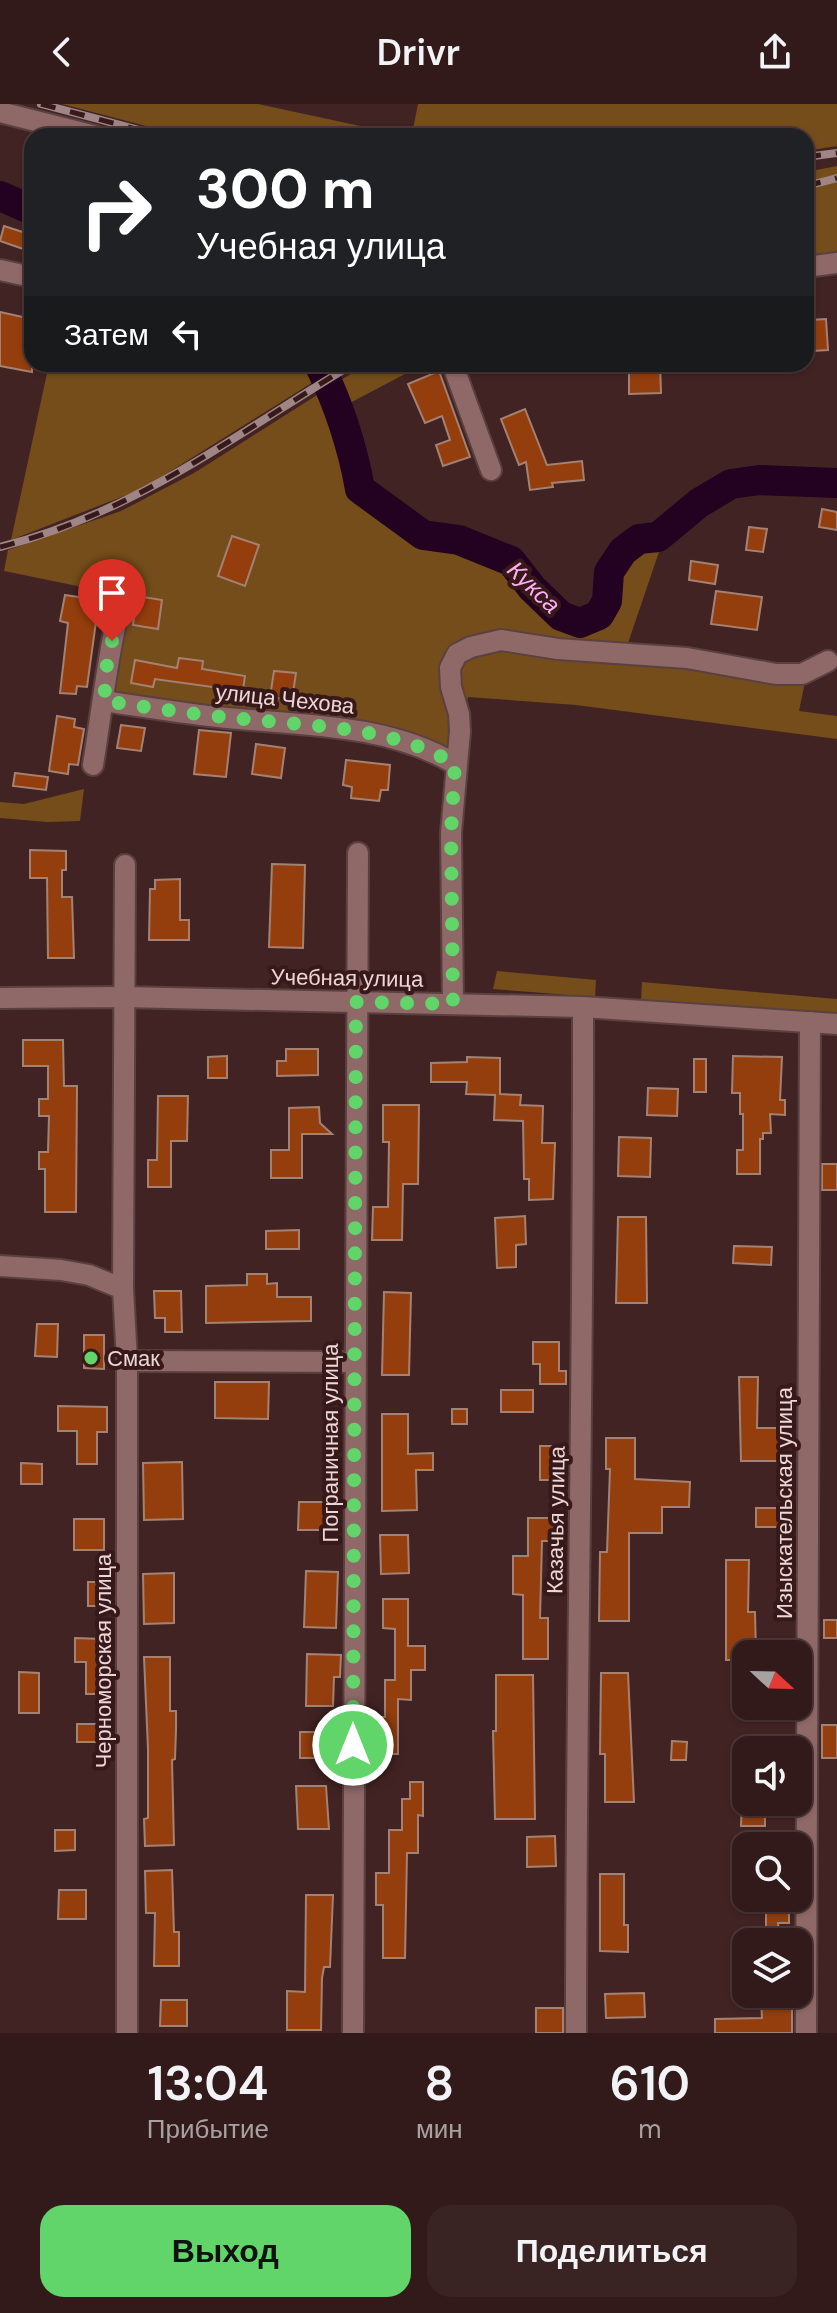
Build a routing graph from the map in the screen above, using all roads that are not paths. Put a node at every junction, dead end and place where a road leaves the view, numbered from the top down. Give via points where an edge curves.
1 (0, 112) edge
2 (63, 128) edge
3 (837, 263) edge
4 (814, 266) edge
5 (0, 270) edge
6 (24, 275) edge
7 (455, 372) edge
8 (491, 470) dead end
9 (117, 618) dead end
10 (828, 661) dead end
11 (104, 701) junction
12 (455, 764) junction
13 (93, 765) dead end
14 (358, 853) dead end
15 (125, 865) dead end
16 (123, 997) junction
17 (0, 998) edge
18 (356, 1002) junction
19 (453, 1004) junction
20 (583, 1007) junction
21 (810, 1022) junction
22 (837, 1024) edge
23 (0, 1266) edge
24 (123, 1289) junction
25 (127, 1361) junction
26 (354, 1362) junction
27 (127, 2033) edge
28 (353, 2033) edge
29 (576, 2033) edge
30 (806, 2033) edge

1 - 2 street
3 - 4 street
5 - 6 street
7 - 8 street
9 - 11 street
10 - 12 street via 802,674 776,674 687,658 501,640 471,647 457,654 450,668 460,731
11 - 12 street, улица Чехова via 362,731 435,751
11 - 13 street
12 - 19 street
14 - 18 street, Пограничная улица
15 - 16 street, Черноморская улица
16 - 17 street, Учебная улица
16 - 18 street, Учебная улица
16 - 24 street, Черноморская улица
18 - 19 street, Учебная улица
18 - 26 street, Пограничная улица
19 - 20 street, Учебная улица
20 - 21 street, Учебная улица
20 - 29 street, Казачья улица
21 - 22 street, Учебная улица
21 - 30 street, Изыскательская улица
23 - 24 street via 89,1275
24 - 25 street, Черноморская улица
25 - 26 street
25 - 27 street, Черноморская улица
26 - 28 street, Пограничная улица

